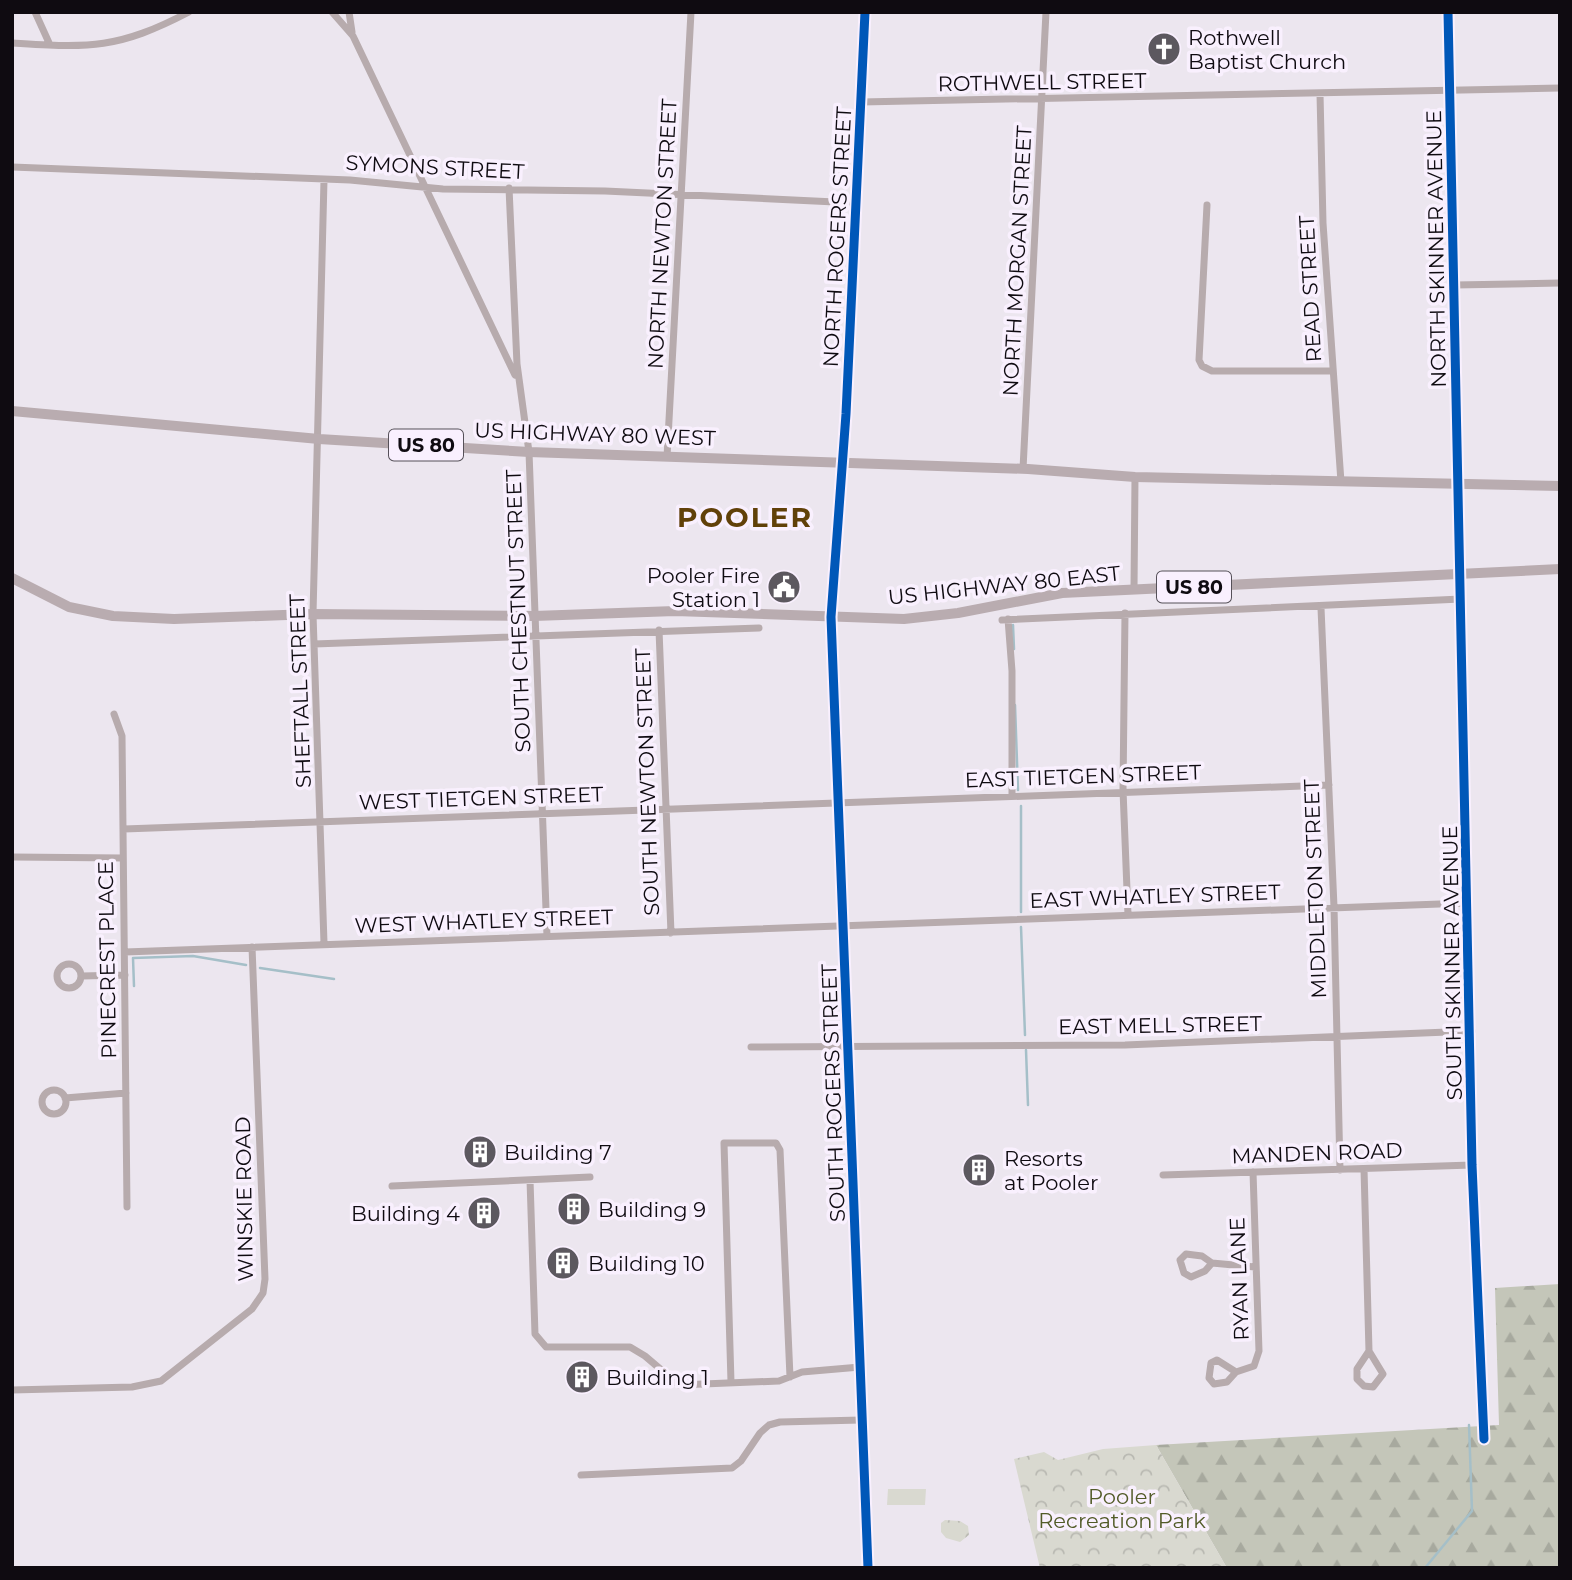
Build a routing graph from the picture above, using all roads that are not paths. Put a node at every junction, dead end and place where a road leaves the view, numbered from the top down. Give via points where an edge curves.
1 (34, 12) edge
2 (189, 12) edge
3 (332, 12) edge
4 (349, 12) edge
5 (691, 12) edge
6 (865, 12) edge
7 (1046, 12) edge
8 (1448, 12) edge
9 (353, 36) junction
10 (12, 43) edge
11 (50, 45) junction
12 (1560, 88) edge
13 (1450, 91) junction
14 (1320, 94) junction
15 (1042, 100) junction
16 (861, 102) junction
17 (12, 167) edge
18 (324, 180) junction
19 (424, 186) junction
20 (509, 188) junction
21 (681, 194) junction
22 (856, 203) junction
23 (1207, 205) dead end
24 (1560, 283) edge
25 (1454, 285) junction
26 (1332, 371) junction
27 (522, 392) junction
28 (12, 411) edge
29 (318, 439) junction
30 (529, 452) junction
31 (667, 457) junction
32 (842, 463) junction
33 (1023, 470) junction
34 (1135, 477) junction
35 (1341, 482) junction
36 (1459, 485) junction
37 (1560, 486) edge
38 (1560, 569) edge
39 (1462, 576) junction
40 (12, 578) edge
41 (1134, 590) junction
42 (1461, 599) junction
43 (1321, 608) junction
44 (1125, 613) junction
45 (313, 614) junction
46 (534, 616) junction
47 (831, 617) junction
48 (759, 628) dead end
49 (659, 630) junction
50 (534, 636) junction
51 (314, 644) junction
52 (114, 715) dead end
53 (1329, 785) junction
54 (1123, 790) junction
55 (1012, 796) junction
56 (839, 803) junction
57 (667, 808) junction
58 (542, 813) junction
59 (321, 822) junction
60 (124, 830) junction
61 (12, 857) edge
62 (123, 858) junction
63 (1468, 903) junction
64 (1334, 907) junction
65 (1128, 915) junction
66 (844, 925) junction
67 (671, 933) junction
68 (547, 936) junction
69 (324, 943) junction
70 (252, 947) junction
71 (125, 952) junction
72 (125, 975) junction
73 (82, 976) dead end
74 (1472, 1031) junction
75 (1338, 1038) junction
76 (848, 1045) junction
77 (751, 1047) dead end
78 (126, 1093) junction
79 (65, 1098) dead end
80 (1472, 1165) junction
81 (1340, 1170) junction
82 (1364, 1170) junction
83 (1253, 1172) junction
84 (1163, 1175) dead end
85 (590, 1177) dead end
86 (530, 1180) junction
87 (392, 1186) dead end
88 (127, 1207) dead end
89 (1212, 1263) dead end
90 (1255, 1267) junction
91 (1368, 1351) junction
92 (860, 1367) junction
93 (1236, 1372) dead end
94 (790, 1377) junction
95 (731, 1382) junction
96 (12, 1390) edge
97 (861, 1420) junction
98 (1484, 1439) dead end
99 (581, 1475) dead end
100 (868, 1568) edge

1 - 11 street
2 - 11 street via 123,41
3 - 9 street
4 - 9 street
5 - 21 street, NORTH NEWTON STREET
6 - 16 street, NORTH ROGERS STREET
7 - 15 street, NORTH MORGAN STREET
8 - 13 street, NORTH SKINNER AVENUE
9 - 19 street
10 - 11 street
12 - 13 street, ROTHWELL STREET
13 - 14 street, ROTHWELL STREET
13 - 25 street, NORTH SKINNER AVENUE
14 - 15 street, ROTHWELL STREET
14 - 26 street, READ STREET
15 - 16 street, ROTHWELL STREET
15 - 33 street, NORTH MORGAN STREET
16 - 22 street, NORTH ROGERS STREET
17 - 18 street, SYMONS STREET
18 - 19 street, SYMONS STREET
18 - 29 street, SHEFTALL STREET
19 - 20 street, SYMONS STREET
19 - 27 street
20 - 21 street, SYMONS STREET
20 - 27 street, SOUTH CHESTNUT STREET
21 - 22 street, SYMONS STREET
21 - 31 street, NORTH NEWTON STREET
22 - 32 street, NORTH ROGERS STREET
23 - 26 street via 1202,366 1212,370
24 - 25 street
25 - 36 street, NORTH SKINNER AVENUE
26 - 35 street, READ STREET
27 - 30 street, SOUTH CHESTNUT STREET
28 - 29 main road, US HIGHWAY 80 WEST / US 80
29 - 30 main road, US HIGHWAY 80 WEST / US 80
29 - 45 street, SHEFTALL STREET
30 - 31 main road, US HIGHWAY 80 WEST / US 80
30 - 46 street, SOUTH CHESTNUT STREET
31 - 32 main road, US HIGHWAY 80 WEST / US 80
32 - 33 main road, US 80
32 - 47 street, SOUTH ROGERS STREET
33 - 34 main road, US 80
34 - 35 main road, US 80
34 - 41 street
35 - 36 main road, US 80
36 - 37 main road, US 80
36 - 39 street, SOUTH SKINNER AVENUE
38 - 39 main road, US HIGHWAY 80 EAST / US 80
39 - 41 main road, US HIGHWAY 80 EAST / US 80
39 - 42 street, SOUTH SKINNER AVENUE
40 - 45 main road, US 80 via 69,607 113,616
41 - 47 main road, US HIGHWAY 80 EAST / US 80 via 1062,593 958,613 904,618
42 - 43 street
42 - 63 street, SOUTH SKINNER AVENUE
43 - 44 street
43 - 53 street, MIDDLETON STREET
44 - 54 street
44 - 55 street via 1005,620 1012,671
45 - 46 main road, US 80
45 - 51 street, SHEFTALL STREET
46 - 47 main road, US 80 via 737,611
46 - 50 street, SOUTH CHESTNUT STREET
47 - 56 street, SOUTH ROGERS STREET
48 - 49 street
49 - 50 street
49 - 57 street, SOUTH NEWTON STREET
50 - 51 street
50 - 58 street, SOUTH CHESTNUT STREET
51 - 59 street, SHEFTALL STREET
52 - 60 street, PINECREST PLACE via 122,736
53 - 54 street, EAST TIETGEN STREET
53 - 64 street, MIDDLETON STREET
54 - 55 street, EAST TIETGEN STREET
54 - 65 street
55 - 56 street, EAST TIETGEN STREET
56 - 57 street, WEST TIETGEN STREET
56 - 66 street, SOUTH ROGERS STREET
57 - 58 street, WEST TIETGEN STREET
57 - 67 street, SOUTH NEWTON STREET
58 - 59 street, WEST TIETGEN STREET
58 - 68 street, SOUTH CHESTNUT STREET
59 - 60 street, WEST TIETGEN STREET
59 - 69 street, SHEFTALL STREET
60 - 62 street, PINECREST PLACE
61 - 62 street
62 - 71 street, PINECREST PLACE
63 - 64 street, EAST WHATLEY STREET
63 - 74 street, SOUTH SKINNER AVENUE
64 - 65 street, EAST WHATLEY STREET
64 - 75 street, MIDDLETON STREET
65 - 66 street, EAST WHATLEY STREET
66 - 67 street, WEST WHATLEY STREET
66 - 76 street, SOUTH ROGERS STREET
67 - 68 street, WEST WHATLEY STREET
68 - 69 street, WEST WHATLEY STREET
69 - 70 street, WEST WHATLEY STREET
70 - 71 street, WEST WHATLEY STREET
70 - 96 street, WINSKIE ROAD via 263,1293 252,1309 161,1381 132,1387
71 - 72 street, PINECREST PLACE
72 - 73 street
72 - 78 street, PINECREST PLACE
74 - 75 street, EAST MELL STREET
74 - 80 street, SOUTH SKINNER AVENUE
75 - 76 street, EAST MELL STREET via 1125,1045
75 - 81 street, MIDDLETON STREET
76 - 77 street, EAST MELL STREET
76 - 92 street, SOUTH ROGERS STREET
78 - 79 street
78 - 88 street, PINECREST PLACE
80 - 82 street, MANDEN ROAD
80 - 98 street, SOUTH SKINNER AVENUE
81 - 82 street, MANDEN ROAD
81 - 83 street, MANDEN ROAD
82 - 91 street
83 - 84 street, MANDEN ROAD
83 - 90 street, RYAN LANE
85 - 86 street
86 - 87 street
86 - 95 street via 535,1334 540,1343 546,1347 629,1347 679,1385
89 - 90 street
90 - 93 street, RYAN LANE via 1258,1351 1254,1366
91 - 91 street via 1357,1369 1357,1379 1364,1387 1373,1387 1383,1374
92 - 94 street
92 - 97 street, SOUTH ROGERS STREET
94 - 95 street
94 - 95 street via 780,1150 776,1143 724,1143
97 - 99 street via 769,1425 732,1468
97 - 100 street, SOUTH ROGERS STREET

